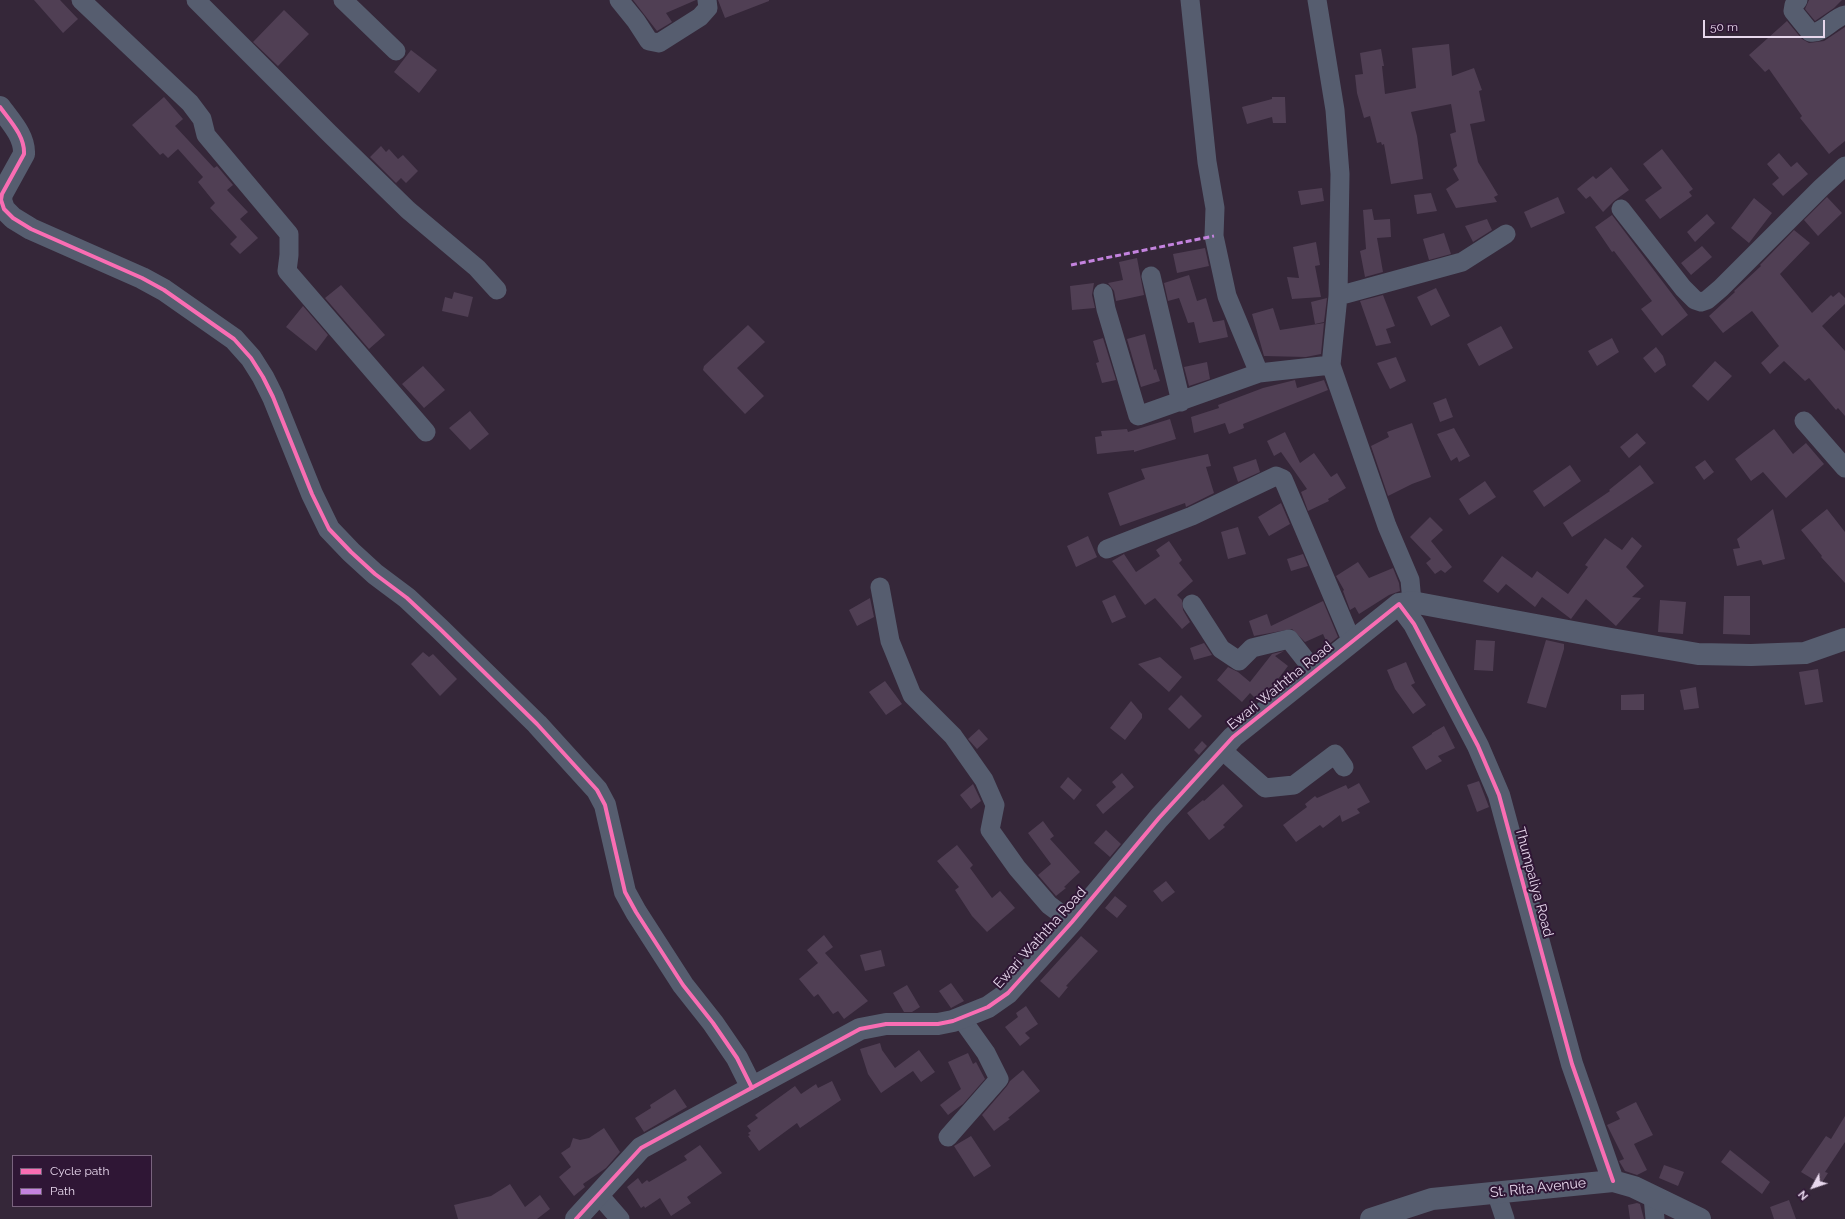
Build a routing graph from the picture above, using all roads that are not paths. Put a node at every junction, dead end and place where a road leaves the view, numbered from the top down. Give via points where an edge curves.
1 (81, 0) edge
2 (196, 0) edge
3 (343, 0) edge
4 (619, 0) edge
5 (707, 0) edge
6 (1190, 0) edge
7 (1317, 0) edge
8 (1798, 0) edge
9 (1845, 15) edge
10 (396, 52) dead end
11 (0, 107) edge
12 (1845, 166) edge
13 (1621, 209) dead end
14 (1506, 234) dead end
15 (1151, 276) dead end
16 (497, 290) dead end
17 (1103, 293) dead end
18 (1338, 296) junction
19 (1331, 365) junction
20 (1259, 373) junction
21 (1181, 402) junction
22 (1804, 421) dead end
23 (426, 432) dead end
24 (1845, 468) edge
25 (1107, 548) dead end
26 (880, 587) dead end
27 (1406, 603) junction
28 (1192, 604) dead end
29 (1845, 639) edge
30 (1352, 642) junction
31 (1315, 672) junction
32 (1222, 750) junction
33 (1344, 767) dead end
34 (1072, 922) junction
35 (962, 1018) junction
36 (752, 1088) junction
37 (948, 1137) dead end
38 (1613, 1181) junction
39 (1496, 1192) junction
40 (599, 1195) junction
41 (1653, 1196) junction
42 (576, 1219) edge
43 (620, 1219) edge
44 (1371, 1219) edge
45 (1505, 1219) edge
46 (1655, 1219) edge
47 (1700, 1219) edge

1 - 23 street via 190,103 202,119 206,135 288,234 287,271
2 - 16 street via 408,210 477,268
3 - 10 street
4 - 5 street via 649,41 659,43 700,17 708,8
6 - 20 street via 1207,162 1215,208 1214,236 1227,296
7 - 18 street via 1338,142
8 - 9 street via 1793,11 1810,32 1817,32
11 - 36 street via 19,134 24,147 24,154 2,194 4,209 31,229 164,290 234,340 251,358 263,377 329,529 375,574 407,598 440,629 537,724 597,790 605,805 625,892 683,985 714,1023 737,1058
12 - 13 street via 1721,288 1708,300 1701,302 1695,300 1683,288
14 - 18 street via 1462,262
15 - 21 street
17 - 21 street via 1138,416
18 - 19 street
19 - 20 street
19 - 27 street via 1387,526 1410,580
20 - 21 street
22 - 24 street
25 - 30 street via 1192,516 1276,476 1283,479
26 - 34 street via 890,641 912,695 954,736 984,780 995,805 990,830 1017,868 1049,905
27 - 29 street via 1698,654 1805,653
27 - 30 street, Ewari Waththa Road
27 - 38 street, Thumpaliya Road via 1414,624 1478,746 1499,795 1572,1064
28 - 31 street via 1221,649 1238,661 1252,648 1288,639
30 - 31 street, Ewari Waththa Road
31 - 32 street, Ewari Waththa Road via 1233,737
32 - 33 street via 1265,788 1294,786 1335,754
32 - 34 street, Ewari Waththa Road via 1159,818
34 - 35 street, Ewari Waththa Road via 1008,993 988,1007
35 - 36 street, Ewari Waththa Road via 938,1024 886,1024 860,1029
35 - 37 street via 986,1053 999,1078
36 - 40 street, Ewari Waththa Road via 641,1148
38 - 39 street, St. Rita Avenue
38 - 41 street, St. Rita Avenue
39 - 44 street, St. Rita Avenue via 1432,1199
39 - 45 street
40 - 42 street, Ewari Waththa Road
40 - 43 street
41 - 46 street
41 - 47 street, St. Rita Avenue

